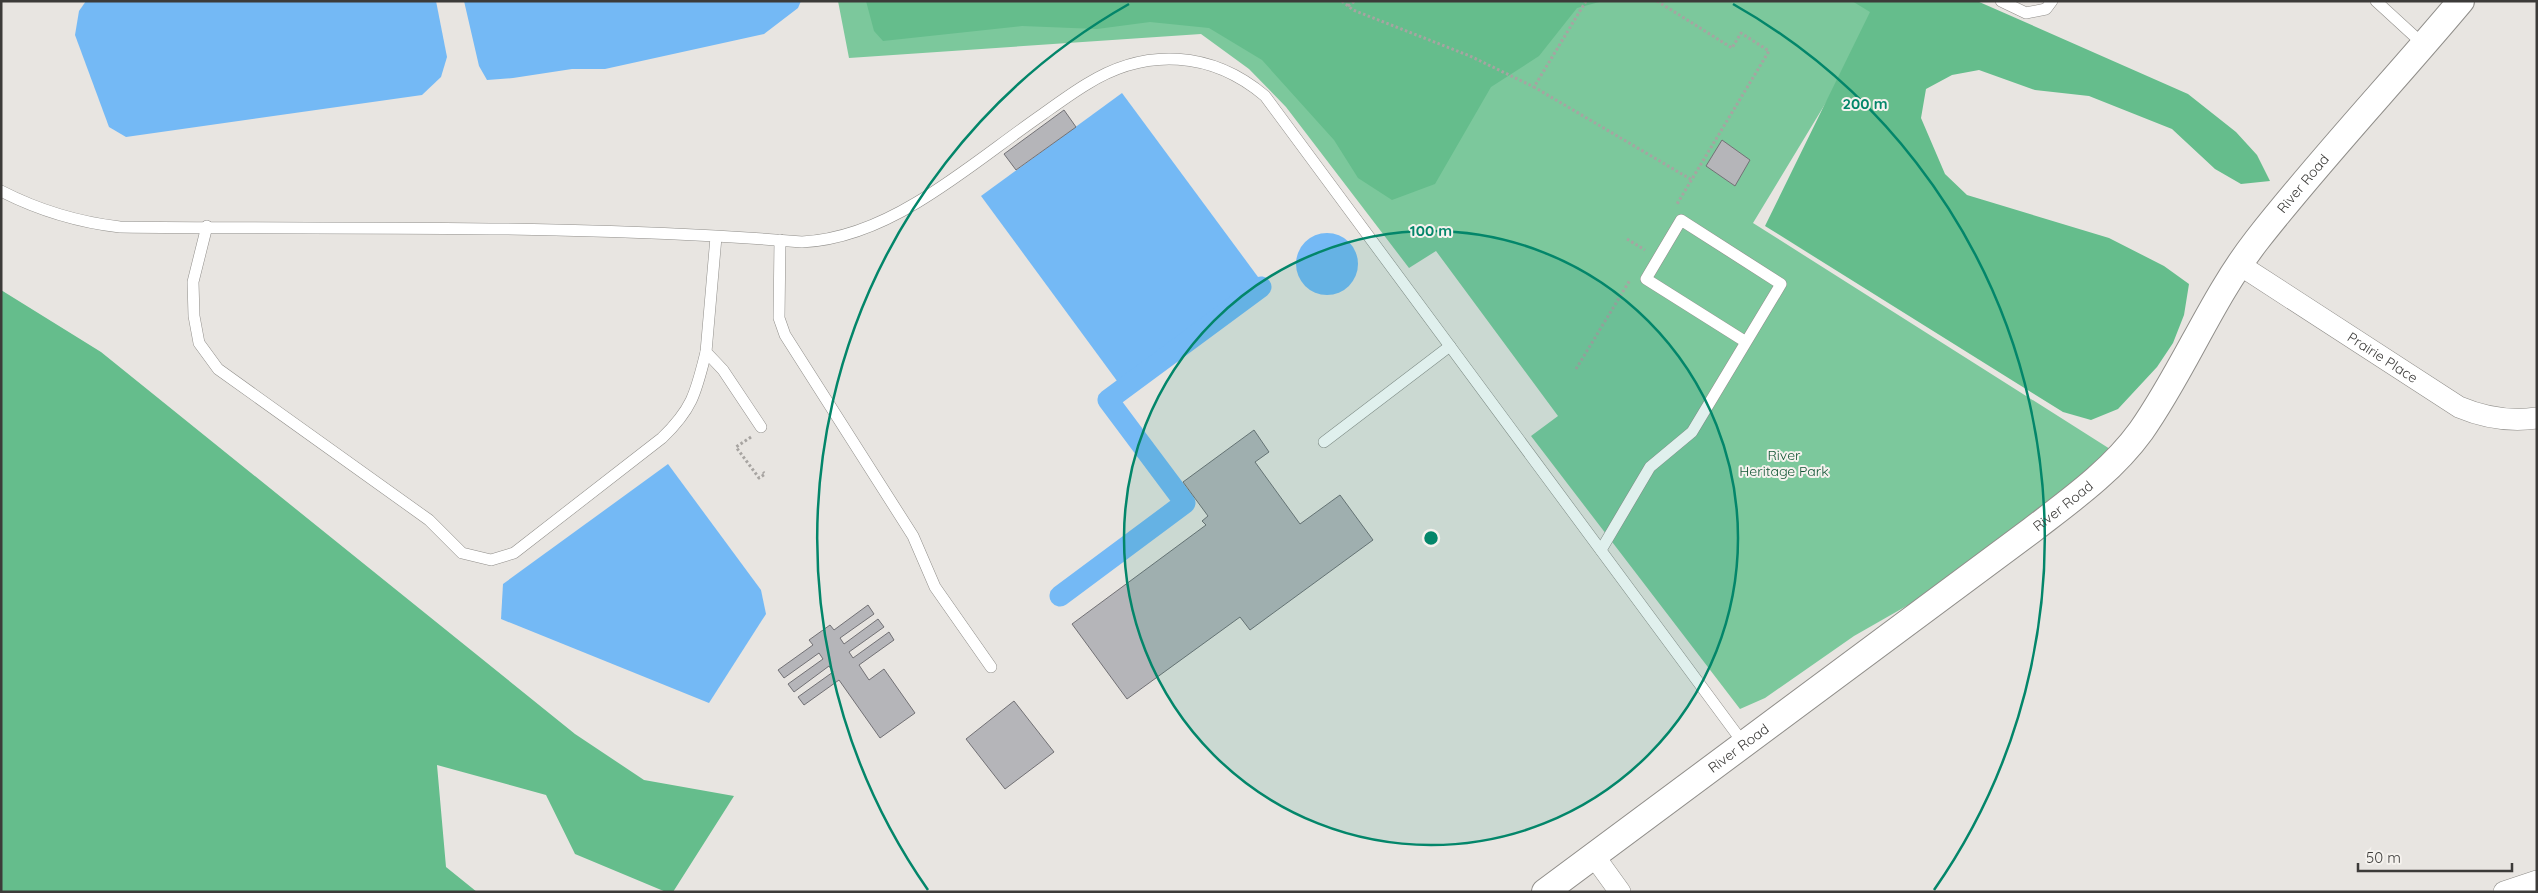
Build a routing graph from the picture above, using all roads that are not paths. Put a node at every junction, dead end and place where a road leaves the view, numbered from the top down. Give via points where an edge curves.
1 (2001, 1) edge
2 (2052, 1) edge
3 (2376, 1) edge
4 (2461, 1) edge
5 (2424, 45) junction
6 (1, 191) edge
7 (207, 226) junction
8 (716, 237) junction
9 (780, 240) junction
10 (2240, 265) junction
11 (1746, 342) junction
12 (1450, 346) junction
13 (706, 352) junction
14 (2537, 418) edge
15 (761, 426) road end
16 (1324, 442) dead end
17 (1601, 550) junction
18 (991, 668) dead end
19 (1744, 744) junction
20 (1594, 856) junction
21 (2537, 882) edge
22 (1545, 892) edge
23 (1620, 892) edge
24 (2504, 892) edge

1 - 2 lane via 2026,13 2046,9
3 - 5 lane
4 - 5 street, River Road
5 - 10 street, River Road via 2288,203
6 - 7 lane via 43,211 93,224 120,227
7 - 8 lane via 524,229
7 - 13 lane via 192,282 194,316 199,343 218,368 429,520 462,553 491,560 514,553 662,438 682,419 696,392
8 - 9 lane
8 - 13 lane
9 - 12 lane via 828,241 894,214 922,199 1087,83 1116,70 1145,61 1199,60 1234,74 1265,96
9 - 18 lane via 779,318 785,335 913,536 935,587
10 - 14 street, Prairie Place via 2459,407 2494,419
10 - 19 street, River Road via 2145,424 2107,470
11 - 11 lane via 1781,284 1681,220 1646,279
11 - 17 lane via 1692,432 1650,467
12 - 16 lane
12 - 17 lane
13 - 15 lane via 723,370
17 - 19 lane
19 - 20 street, River Road
20 - 22 street, River Road
20 - 23 street
21 - 24 street

